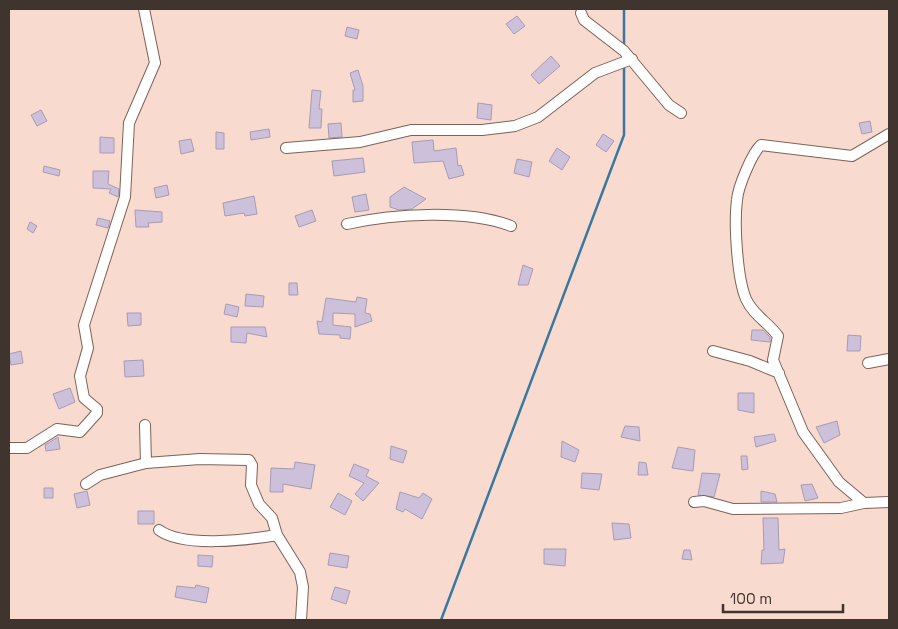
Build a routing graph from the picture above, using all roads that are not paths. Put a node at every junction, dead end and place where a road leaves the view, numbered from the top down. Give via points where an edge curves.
1 (144, 9) edge
2 (581, 10) edge
3 (632, 60) junction
4 (682, 114) dead end
5 (889, 134) edge
6 (286, 148) dead end
7 (347, 224) dead end
8 (511, 226) dead end
9 (713, 351) dead end
10 (889, 358) edge
11 (868, 362) dead end
12 (779, 373) junction
13 (145, 425) dead end
14 (9, 448) edge
15 (146, 463) junction
16 (86, 484) dead end
17 (694, 502) dead end
18 (889, 502) edge
19 (864, 503) junction
20 (159, 530) dead end
21 (277, 535) junction
22 (300, 620) edge

1 - 14 street via 155,63 129,124 125,197 84,325 88,348 80,376 84,398 97,409 97,413 80,432 57,429 27,448
2 - 3 street via 584,20
3 - 4 street via 669,105
3 - 6 street via 595,73 538,117 515,126 482,130 411,130 360,142
5 - 12 street via 852,156 761,145 754,150 737,199 737,254 746,298 760,320 771,326 778,336 774,360
7 - 8 street via 369,219 430,215 485,219
9 - 12 street
10 - 11 street
12 - 19 street via 803,432 839,482
13 - 15 street
15 - 16 street via 100,475
15 - 21 street via 250,460 251,484 259,504 272,518
17 - 19 street via 704,501 733,509 841,508
18 - 19 street
20 - 21 street via 166,536 198,540 240,541
21 - 22 street via 300,572 303,587

